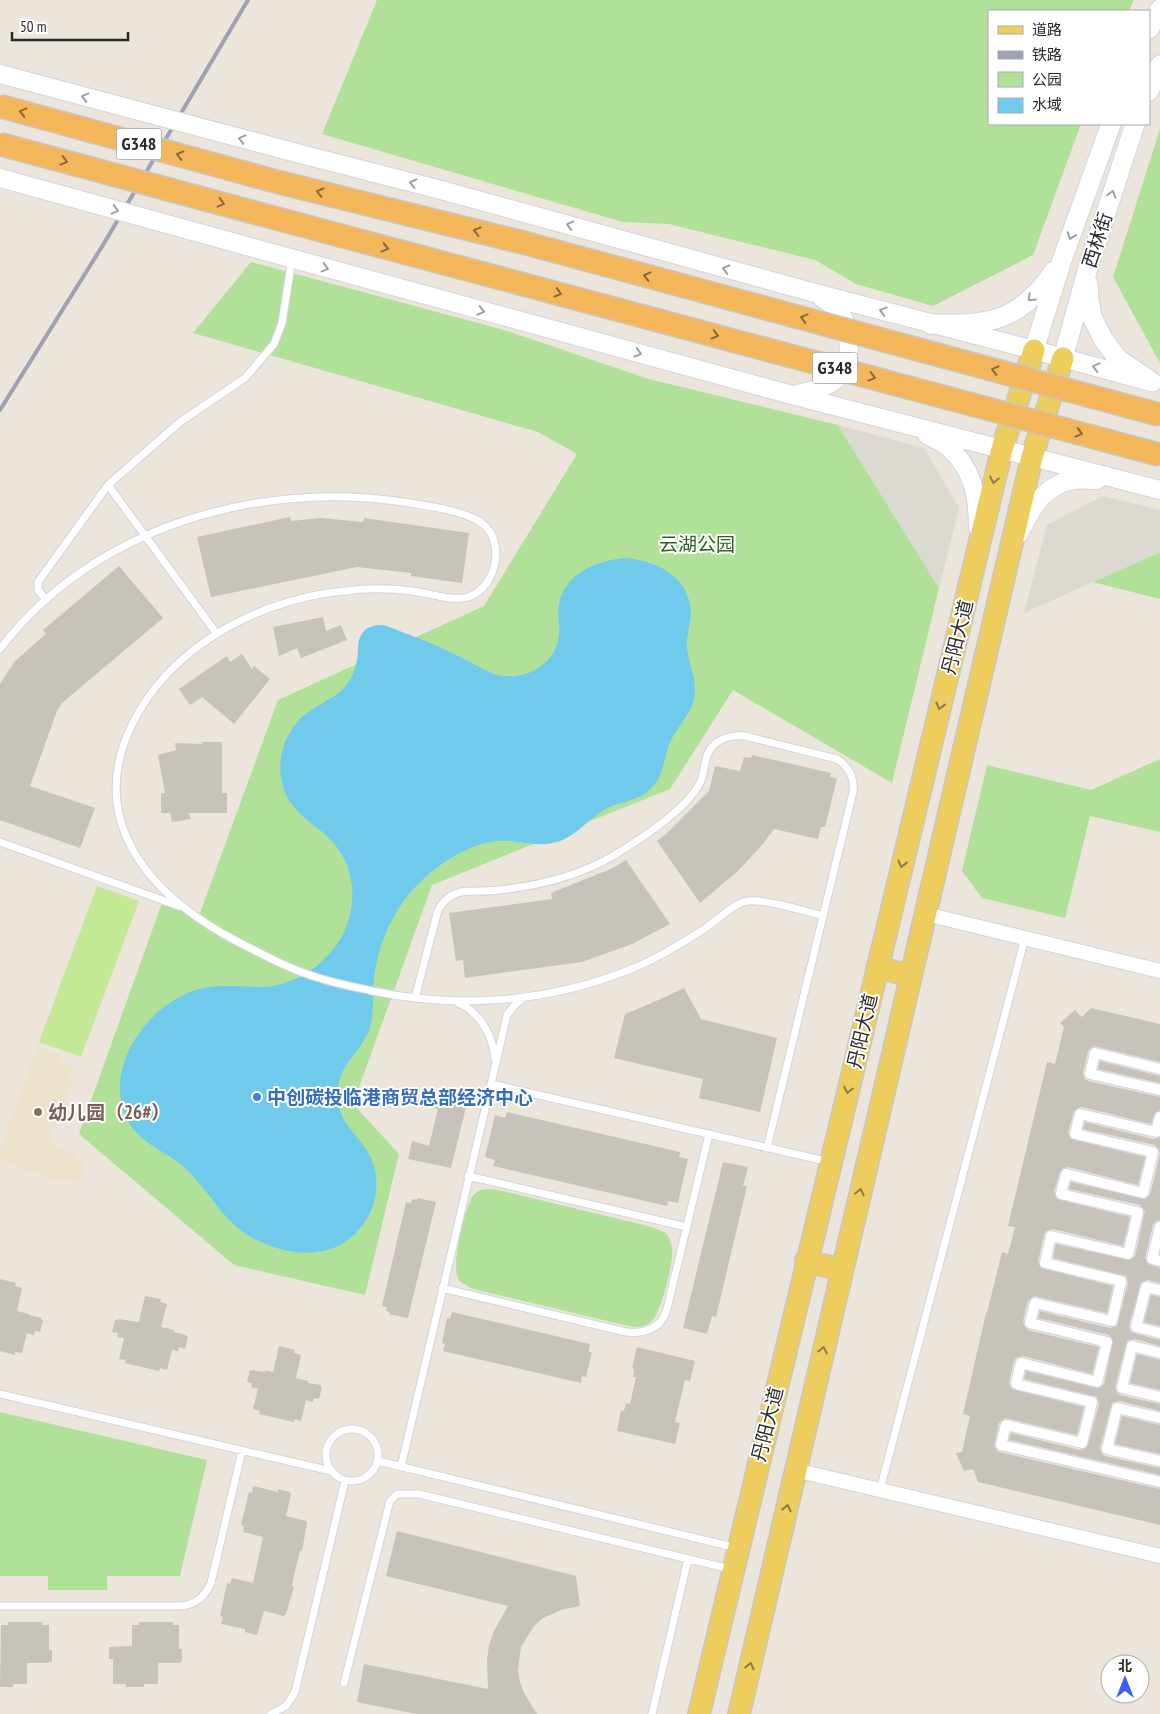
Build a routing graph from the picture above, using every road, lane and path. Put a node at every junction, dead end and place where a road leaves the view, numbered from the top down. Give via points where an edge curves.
1 (1160, 9) edge
2 (1150, 27) edge
3 (1160, 65) edge
4 (0, 74) edge
5 (1150, 89) edge
6 (0, 106) edge
7 (1111, 125) edge
8 (1135, 125) edge
9 (0, 144) edge
10 (0, 178) edge
11 (292, 259) junction
12 (1062, 260) junction
13 (1088, 268) junction
14 (815, 293) junction
15 (930, 324) junction
16 (1034, 350) junction
17 (1063, 358) junction
18 (1156, 384) edge
19 (792, 395) junction
20 (1160, 415) edge
21 (908, 424) junction
22 (1002, 449) junction
23 (1160, 454) edge
24 (1032, 456) junction
25 (1134, 483) junction
26 (108, 485) junction
27 (1160, 490) edge
28 (145, 537) junction
29 (979, 545) junction
30 (1010, 550) junction
31 (46, 600) junction
32 (217, 634) junction
33 (0, 649) edge
34 (0, 842) edge
35 (186, 908) junction
36 (926, 914) junction
37 (823, 916) junction
38 (1025, 938) junction
39 (877, 967) junction
40 (1160, 971) edge
41 (911, 976) junction
42 (415, 998) junction
43 (523, 999) junction
44 (453, 1001) junction
45 (496, 1062) junction
46 (1160, 1069) edge
47 (490, 1084) junction
48 (1160, 1090) edge
49 (1160, 1117) edge
50 (710, 1134) junction
51 (767, 1148) junction
52 (830, 1162) junction
53 (468, 1176) junction
54 (687, 1227) junction
55 (1160, 1227) edge
56 (806, 1261) junction
57 (1160, 1261) edge
58 (842, 1270) junction
59 (442, 1288) junction
60 (1160, 1290) edge
61 (1160, 1333) edge
62 (1160, 1353) edge
63 (0, 1394) edge
64 (1160, 1397) edge
65 (1160, 1418) edge
66 (242, 1451) junction
67 (378, 1461) junction
68 (1160, 1461) edge
69 (401, 1467) junction
70 (795, 1470) junction
71 (331, 1471) junction
72 (345, 1481) junction
73 (1160, 1482) edge
74 (880, 1490) junction
75 (737, 1548) junction
76 (1160, 1556) edge
77 (688, 1559) junction
78 (732, 1569) junction
79 (0, 1606) edge
80 (344, 1683) dead end
81 (271, 1714) edge
82 (652, 1714) edge
83 (699, 1714) edge
84 (739, 1714) edge

1 - 2 main road
3 - 5 main road
14 -> 4 street, bridge
20 -> 6 highway, G348, bridge via 525,243 278,182
7 -> 12 main road, 西林街
13 -> 8 main road, 西林街
9 -> 23 highway, G348, bridge
10 -> 11 street, bridge
11 -> 19 street
11 - 26 lane via 282,323 274,344 246,378 180,422
12 -> 15 main road via 1029,301 1008,316 963,325
12 - 16 main road, 西林街
13 - 17 main road, 西林街
13 - 18 main road via 1088,299 1092,317 1103,339 1118,359
15 -> 14 street
14 - 19 street via 838,310 845,325 849,342 846,367 835,380 818,389
15 - 16 street
16 - 17 street
16 - 22 main road, 丹阳大道
18 -> 17 street
17 - 24 main road, 丹阳大道
19 - 21 street
21 - 22 street
21 - 29 street via 948,447 964,465 976,497
22 - 24 street
22 -> 29 main road, 丹阳大道
24 - 25 street
24 - 30 main road, 丹阳大道
25 - 27 street
25 - 30 street via 1072,480 1051,488 1037,500
26 - 28 lane
26 - 31 lane via 40,578 38,590
28 - 31 lane via 86,568
28 - 32 lane
28 - 32 lane via 179,523 241,506 299,498 344,497 389,500 451,512 479,521 489,530 495,543 496,557 489,579 482,589 461,599 408,590 325,593 273,607
29 -> 39 main road, 丹阳大道
30 - 36 main road, 丹阳大道
31 - 33 lane
32 - 35 lane via 189,654 147,700 126,737 117,774 120,820 130,845 156,884
34 - 35 lane
35 - 42 lane via 238,942 307,974 347,986
36 - 38 street
36 - 41 main road, 丹阳大道
37 - 42 lane via 853,792 850,772 842,762 830,756 745,736 729,736 711,748 702,780 692,794 645,836 609,858 535,885 462,892 447,899 438,910
37 - 43 lane via 759,901 739,903 702,931 644,963 592,983
37 - 51 lane
38 - 40 street
38 - 74 lane
39 - 41 main road
39 -> 52 main road, 丹阳大道
58 -> 41 main road, 丹阳大道
42 - 44 lane
43 - 44 lane
43 - 45 lane via 508,1015
44 - 45 lane via 475,1012 492,1043
45 - 47 lane
46 - 48 street via 1095,1054 1090,1074
47 - 50 lane
47 - 53 lane
49 - 73 street via 1156,1132 1080,1114 1075,1134 1153,1152 1143,1193 1066,1174 1061,1194 1138,1212 1128,1254 1051,1236 1045,1263 1122,1281 1112,1321 1035,1303 1030,1323 1107,1342 1097,1382 1021,1364 1016,1384 1092,1402 1082,1443 1006,1425 1001,1444
50 - 51 lane
50 - 54 lane
51 - 52 lane
52 - 56 main road, 丹阳大道
53 - 54 lane
53 - 59 lane
54 - 59 lane via 665,1315 658,1325 640,1333
55 - 57 street via 1152,1259
56 - 58 main road
56 - 75 main road, 丹阳大道
70 -> 58 main road, 丹阳大道
59 - 69 lane
60 - 61 street via 1146,1286 1136,1327
62 - 64 street via 1132,1346 1122,1388
63 - 66 lane
65 - 68 street via 1117,1408 1107,1449
66 - 71 lane
66 - 79 lane via 210,1583 199,1600 182,1606
67 - 69 lane
67 - 71 lane via 372,1438 349,1429 334,1435 329,1441 325,1457
67 - 72 lane via 369,1476 353,1482
69 - 75 lane
70 - 74 street
84 -> 70 main road, 丹阳大道
71 - 72 lane
72 - 81 lane via 295,1692 286,1706
74 - 76 street
75 - 78 main road, 丹阳大道
77 - 78 lane
77 - 80 lane via 419,1494 397,1494 390,1501
77 - 82 lane
78 - 83 main road, 丹阳大道

